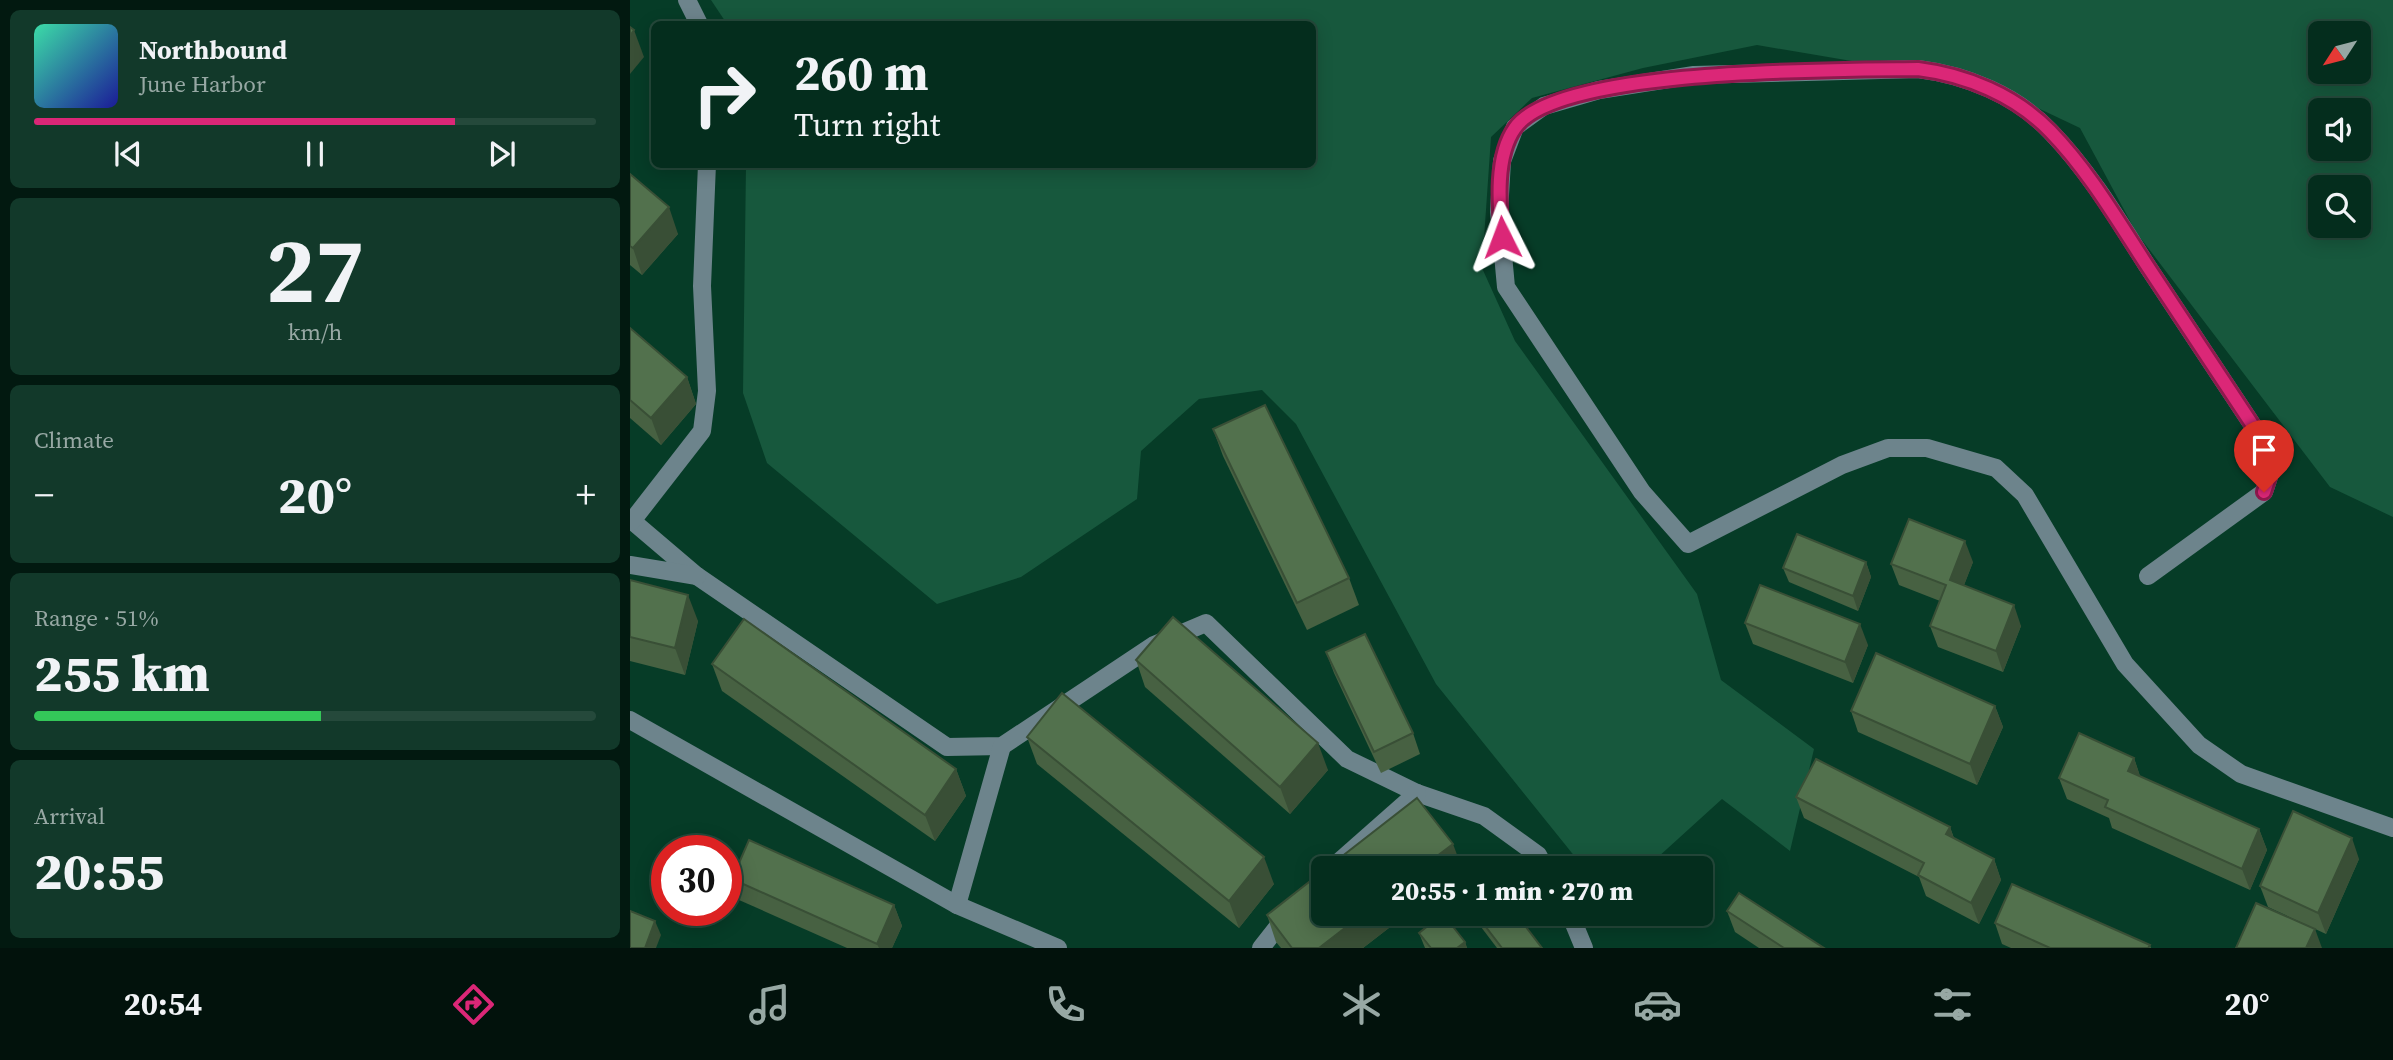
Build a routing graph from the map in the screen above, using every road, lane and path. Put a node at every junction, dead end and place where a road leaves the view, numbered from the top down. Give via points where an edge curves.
1 (687, 0) edge
2 (698, 21) edge
3 (706, 168) edge
4 (631, 520) edge
5 (630, 565) edge
6 (697, 576) junction
7 (2148, 576) dead end
8 (630, 720) edge
9 (1002, 746) junction
10 (1417, 793) junction
11 (2393, 828) edge
12 (1346, 856) edge
13 (1539, 856) edge
14 (957, 905) junction
15 (1294, 905) edge
16 (1575, 926) edge
17 (1058, 948) edge
18 (1261, 948) edge
19 (1584, 948) edge

1 - 2 street
3 - 4 street via 702,286 707,391 702,431
4 - 6 street
5 - 6 street
6 - 9 street via 947,747
7 - 11 street via 2264,492 2275,459 2090,178 2049,130 2023,109 1986,87 1918,69 1695,75 1599,90 1544,106 1515,127 1502,161 1499,212 1506,286 1642,492 1688,544 1842,465 1888,449 1927,448 1996,468 2025,495 2125,664 2199,745 2241,774
8 - 14 street
9 - 10 street via 1154,645 1206,623 1346,759
9 - 14 street
10 - 12 street
10 - 13 street via 1484,816
14 - 17 street
15 - 18 street
16 - 19 street

